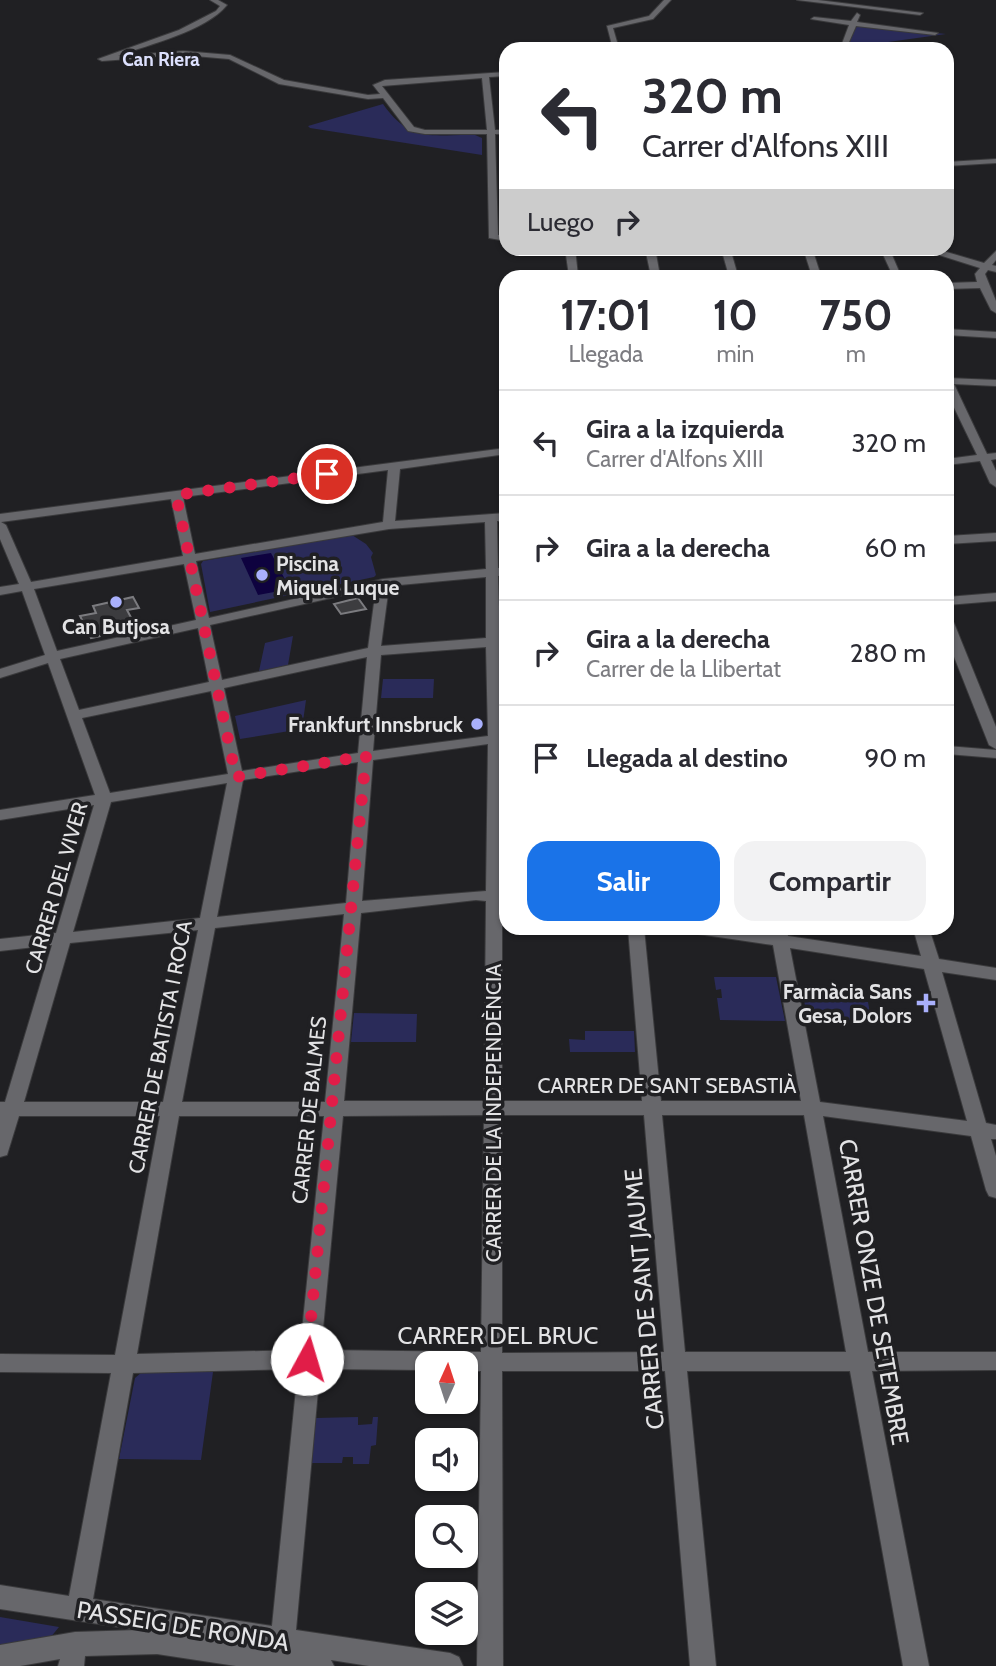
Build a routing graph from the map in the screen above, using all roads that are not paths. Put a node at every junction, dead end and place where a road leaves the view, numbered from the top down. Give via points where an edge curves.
1 (213, 0) edge
2 (668, 0) edge
3 (800, 0) edge
4 (925, 0) edge
5 (863, 3) edge
6 (920, 13) junction
7 (814, 19) dead end
8 (853, 23) junction
9 (914, 30) junction
10 (935, 33) dead end
11 (614, 42) edge
12 (846, 42) edge
13 (499, 74) edge
14 (485, 75) junction
15 (377, 85) joint
16 (385, 96) junction
17 (490, 132) junction
18 (499, 132) edge
19 (996, 161) edge
20 (954, 164) edge
21 (490, 192) junction
22 (499, 192) edge
23 (499, 238) edge
24 (996, 254) edge
25 (949, 256) edge
26 (985, 266) junction
27 (996, 269) edge
28 (983, 285) junction
29 (954, 286) edge
30 (996, 310) edge
31 (954, 332) edge
32 (996, 335) edge
33 (954, 382) edge
34 (996, 383) edge
35 (954, 394) edge
36 (499, 452) edge
37 (990, 457) edge
38 (954, 461) edge
39 (394, 466) junction
40 (996, 483) edge
41 (176, 495) junction
42 (0, 518) edge
43 (498, 518) edge
44 (0, 524) edge
45 (389, 525) junction
46 (996, 537) edge
47 (954, 540) edge
48 (191, 559) junction
49 (499, 571) edge
50 (383, 583) junction
51 (26, 587) junction
52 (0, 591) edge
53 (996, 597) edge
54 (954, 600) edge
55 (205, 622) junction
56 (954, 640) edge
57 (499, 642) edge
58 (374, 651) junction
59 (52, 657) junction
60 (0, 674) edge
61 (218, 684) junction
62 (73, 716) junction
63 (499, 738) edge
64 (996, 745) edge
65 (954, 751) edge
66 (996, 754) edge
67 (366, 756) junction
68 (236, 777) junction
69 (104, 798) junction
70 (0, 815) edge
71 (499, 897) edge
72 (352, 908) junction
73 (208, 923) junction
74 (499, 932) edge
75 (637, 935) edge
76 (779, 935) edge
77 (784, 935) edge
78 (923, 935) edge
79 (64, 939) junction
80 (0, 945) edge
81 (931, 964) junction
82 (996, 974) edge
83 (332, 1107) junction
84 (494, 1107) junction
85 (171, 1108) junction
86 (652, 1108) junction
87 (813, 1108) junction
88 (6, 1109) edge
89 (987, 1131) edge
90 (0, 1150) edge
91 (996, 1190) edge
92 (307, 1359) junction
93 (996, 1361) edge
94 (492, 1362) junction
95 (677, 1362) junction
96 (860, 1362) junction
97 (0, 1363) edge
98 (123, 1364) junction
99 (0, 1597) edge
100 (79, 1609) junction
101 (73, 1655) edge
102 (281, 1656) edge
103 (0, 1657) edge
104 (321, 1666) edge
105 (450, 1666) edge
106 (490, 1666) edge
107 (703, 1666) edge
108 (916, 1666) edge

1 - 16 street via 224,5 211,15 102,59 183,53 230,57 282,82
2 - 11 street via 652,18 609,27
3 - 5 street
4 - 6 street
5 - 6 street
5 - 8 street
6 - 9 street
7 - 8 street
8 - 9 street
8 - 12 street
9 - 10 street
13 - 14 street
14 - 15 street
14 - 17 street
15 - 16 street
16 - 17 street via 411,129
17 - 18 street
17 - 21 street via 495,156
19 - 20 street
21 - 22 street
21 - 23 street via 494,238
24 - 26 street
25 - 26 street
26 - 27 street
26 - 28 street
28 - 29 street
28 - 30 street
31 - 32 street
33 - 34 street
35 - 37 street
36 - 39 street
37 - 38 street
37 - 40 street
39 - 41 street
39 - 45 street
41 - 42 street
41 - 48 street, CARRER DE BATISTA I ROCA
43 - 45 street
43 - 49 street, CARRER DE LA INDEPENDÈNCIA
44 - 51 street, CARRER DEL VIVER
45 - 48 street
46 - 47 street
48 - 51 street
48 - 55 street, CARRER DE BATISTA I ROCA
49 - 50 street
49 - 57 street, CARRER DE LA INDEPENDÈNCIA
50 - 55 street
50 - 58 street, CARRER DE BALMES
51 - 52 street
51 - 59 street, CARRER DEL VIVER
53 - 54 street
55 - 59 street
55 - 61 street, CARRER DE BATISTA I ROCA
56 - 64 street
57 - 58 street
58 - 61 street
58 - 67 street, CARRER DE BALMES
59 - 60 street
59 - 62 street, CARRER DEL VIVER
61 - 62 street
61 - 68 street, CARRER DE BATISTA I ROCA
62 - 69 street, CARRER DEL VIVER
63 - 67 street
65 - 66 street
67 - 68 street
67 - 72 street, CARRER DE BALMES
68 - 69 street
68 - 73 street, CARRER DE BATISTA I ROCA
69 - 70 street
69 - 79 street, CARRER DEL VIVER
71 - 72 street via 476,895
72 - 73 street
72 - 83 street, CARRER DE BALMES
73 - 79 street
73 - 85 street, CARRER DE BATISTA I ROCA
74 - 84 street, CARRER DE LA INDEPENDÈNCIA
75 - 86 street, CARRER DE SANT JAUME
76 - 87 street, CARRER ONZE DE SETEMBRE
77 - 81 street
78 - 81 street
79 - 80 street
79 - 88 street, CARRER DEL VIVER
81 - 82 street
81 - 89 street
83 - 84 street, CARRER DE SANT SEBASTIÀ
83 - 85 street, CARRER DE SANT SEBASTIÀ
83 - 92 street, CARRER DE BALMES
84 - 86 street, CARRER DE SANT SEBASTIÀ
84 - 94 street, CARRER DE LA INDEPENDÈNCIA
85 - 88 street, CARRER DE SANT SEBASTIÀ
85 - 98 street, CARRER DE BATISTA I ROCA
86 - 87 street, CARRER DE SANT SEBASTIÀ
86 - 95 street, CARRER DE SANT JAUME
87 - 89 street, CARRER DE SANT SEBASTIÀ
87 - 96 street, CARRER ONZE DE SETEMBRE
88 - 90 street, CARRER DEL VIVER
89 - 91 street
92 - 94 street, CARRER DEL BRUC
92 - 98 street, CARRER DEL BRUC
92 - 102 street, CARRER DE BALMES
93 - 96 street, CARRER DEL BRUC
94 - 95 street, CARRER DEL BRUC
94 - 106 street, CARRER DE LA INDEPENDÈNCIA
95 - 96 street, CARRER DEL BRUC
95 - 107 street, CARRER DE SANT JAUME
96 - 108 street, CARRER ONZE DE SETEMBRE
97 - 98 street, CARRER DEL BRUC
98 - 100 street, CARRER DE BATISTA I ROCA
99 - 100 street, PASSEIG DE RONDA
100 - 102 street, PASSEIG DE RONDA
101 - 102 street, PASSEIG DE RONDA via 157,1642
101 - 103 street, PASSEIG DE RONDA
102 - 104 street, PASSEIG DE RONDA
102 - 105 street, PASSEIG DE RONDA

